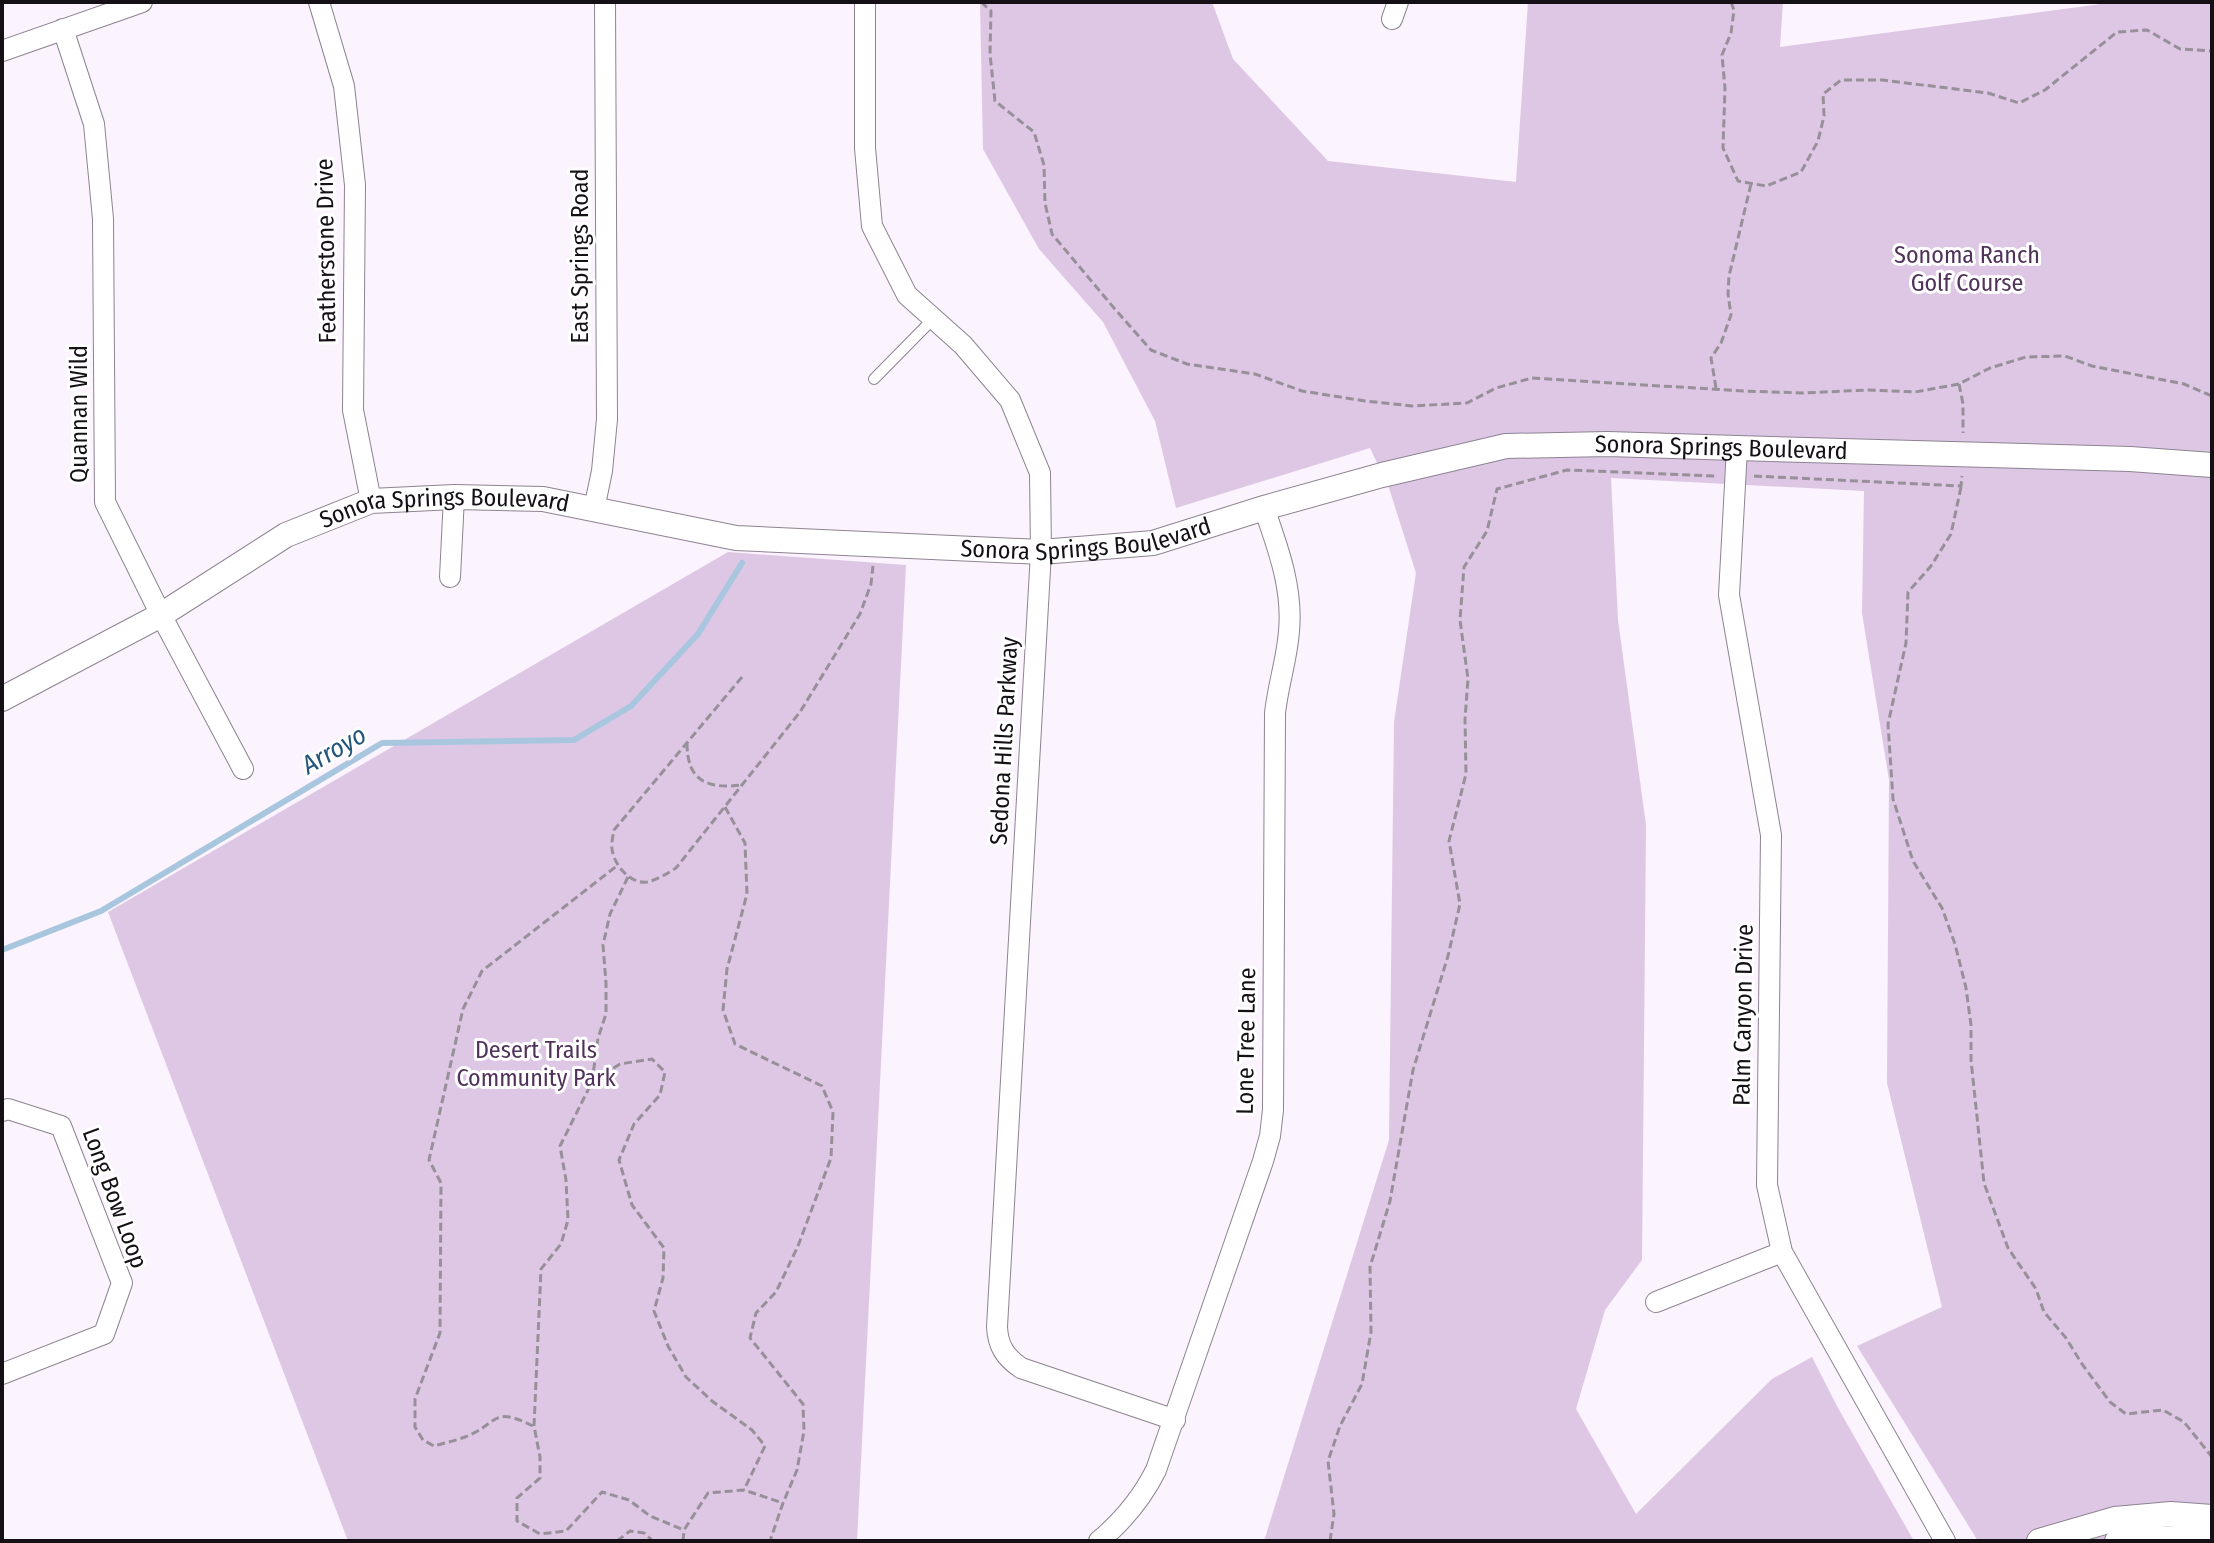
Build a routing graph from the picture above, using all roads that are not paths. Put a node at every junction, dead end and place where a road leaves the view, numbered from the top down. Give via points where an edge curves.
1 (142, 2) edge
2 (319, 2) edge
3 (605, 2) edge
4 (865, 2) edge
5 (63, 29) junction
6 (2, 51) edge
7 (933, 319) junction
8 (874, 379) dead end
9 (1737, 448) junction
10 (2212, 465) edge
11 (454, 497) junction
12 (371, 501) junction
13 (1264, 508) junction
14 (594, 509) junction
15 (1041, 552) junction
16 (450, 577) dead end
17 (161, 615) junction
18 (2, 699) edge
19 (243, 769) dead end
20 (2, 1111) edge
21 (1782, 1252) junction
22 (1656, 1302) dead end
23 (2, 1374) edge
24 (1175, 1420) junction
25 (2212, 1517) edge
26 (2212, 1539) edge
27 (1099, 1541) edge
28 (1945, 1541) edge
29 (2039, 1541) edge
30 (2117, 1541) edge

1 - 5 street
2 - 12 street, Featherstone Drive via 344,86 355,185 353,410
3 - 14 street, East Springs Road via 607,419
4 - 7 street, Sedona Hills Parkway via 865,148 872,226 907,295
5 - 6 street
5 - 17 street, Quannan Wild via 94,124 103,219 105,502
7 - 8 lane
7 - 15 street, Sedona Hills Parkway via 1010,400 1040,473
9 - 10 street, Sonora Springs Boulevard
9 - 13 street, Sonora Springs Boulevard via 1506,446
9 - 21 street, Palm Canyon Drive via 1729,595 1771,835 1767,1185
11 - 12 street, Sonora Springs Boulevard
11 - 14 street, Sonora Springs Boulevard via 543,499
11 - 16 street
12 - 17 street, Sonora Springs Boulevard via 286,535
13 - 15 street, Sonora Springs Boulevard via 1153,543
13 - 24 street, Lone Tree Lane via 1290,613 1275,713 1272,1122
14 - 15 street, Sonora Springs Boulevard via 736,538
15 - 24 street, Sedona Hills Parkway via 997,1335 1007,1357 1021,1368
17 - 18 street, Sonora Springs Boulevard
17 - 19 street, Quannan Wild
20 - 23 street, Long Bow Loop via 61,1126 122,1283 104,1334
21 - 22 street
21 - 28 street, Palm Canyon Drive
24 - 27 street, Lone Tree Lane via 1148,1487
25 - 29 street via 2115,1519
26 - 30 street

